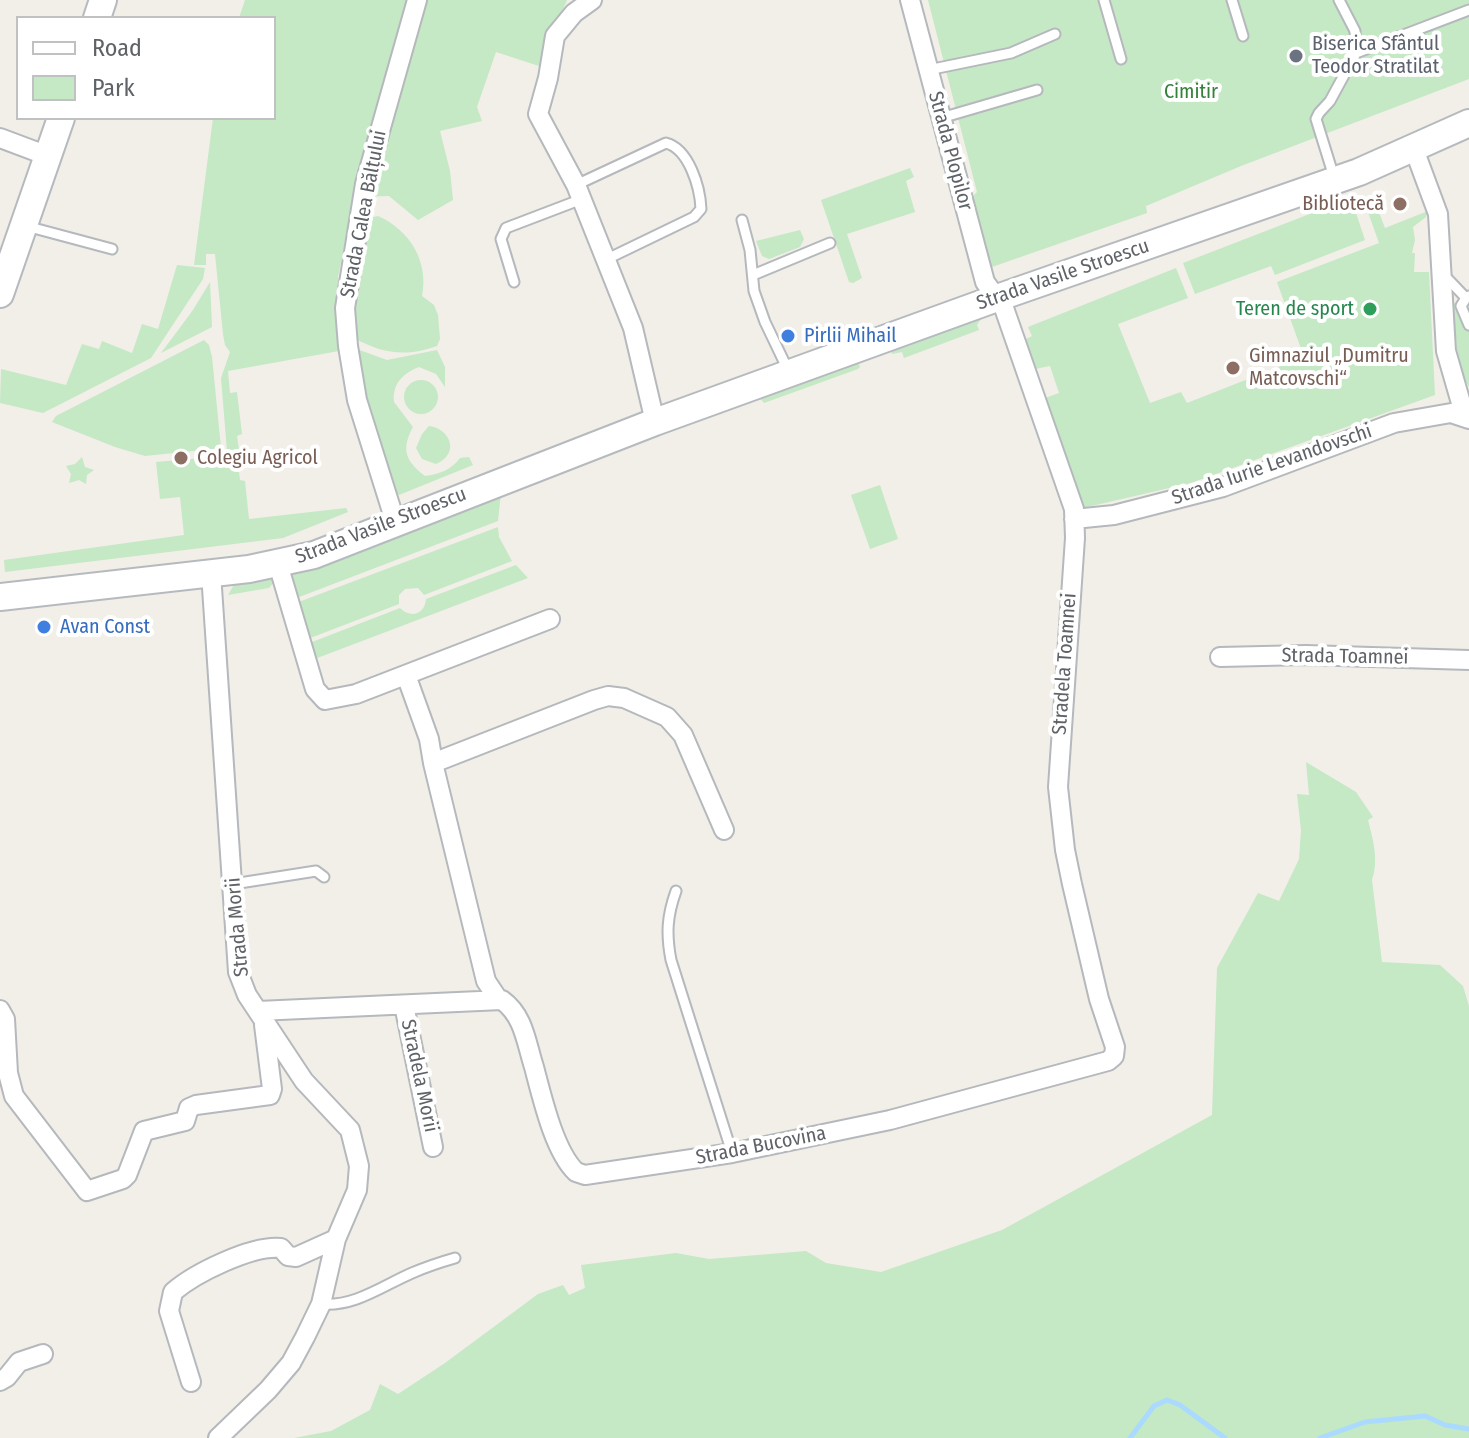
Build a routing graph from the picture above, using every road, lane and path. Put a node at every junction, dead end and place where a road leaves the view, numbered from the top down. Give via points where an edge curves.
1 (417, 0) edge
2 (592, 0) edge
3 (910, 0) edge
4 (1104, 0) edge
5 (1232, 0) edge
6 (1339, 0) edge
7 (1469, 10) edge
8 (1055, 34) dead end
9 (1243, 36) dead end
10 (1356, 53) junction
11 (1121, 59) dead end
12 (928, 70) junction
13 (1037, 90) dead end
14 (941, 118) junction
15 (60, 120) edge
16 (1469, 123) edge
17 (0, 138) edge
18 (1414, 149) junction
19 (48, 156) junction
20 (1335, 180) junction
21 (579, 192) junction
22 (742, 220) dead end
23 (24, 226) junction
24 (830, 243) dead end
25 (112, 249) dead end
26 (605, 260) junction
27 (1442, 272) junction
28 (753, 275) junction
29 (514, 282) dead end
30 (0, 294) edge
31 (1467, 297) edge
32 (997, 298) junction
33 (1469, 325) edge
34 (789, 374) junction
35 (1467, 418) edge
36 (655, 422) junction
37 (1074, 519) junction
38 (395, 521) junction
39 (278, 564) junction
40 (211, 573) junction
41 (0, 597) edge
42 (550, 619) dead end
43 (1220, 657) dead end
44 (1469, 660) edge
45 (406, 675) junction
46 (433, 763) junction
47 (724, 830) dead end
48 (324, 877) dead end
49 (233, 884) junction
50 (676, 891) dead end
51 (498, 999) junction
52 (404, 1005) junction
53 (0, 1010) edge
54 (261, 1015) junction
55 (1113, 1039) joint
56 (433, 1147) dead end
57 (732, 1153) junction
58 (336, 1239) junction
59 (455, 1258) dead end
60 (321, 1304) junction
61 (43, 1354) dead end
62 (0, 1381) edge
63 (191, 1382) dead end
64 (218, 1438) edge

1 - 38 street, Strada Calea Bălțului via 365,184 345,308 357,400
2 - 21 street via 555,36 539,107
3 - 12 street, Strada Plopilor
4 - 11 lane
5 - 9 lane
6 - 10 lane via 1355,31
7 - 10 lane
8 - 12 lane via 1011,53
10 - 20 lane via 1316,119
12 - 14 street, Strada Plopilor
13 - 14 lane
14 - 32 street, Strada Plopilor via 985,282
15 - 19 main road
16 - 18 main road, Strada Vasile Stroescu
17 - 19 street
18 - 20 main road, Strada Vasile Stroescu
18 - 27 street via 1438,214
19 - 23 main road
20 - 32 main road, Strada Vasile Stroescu
21 - 26 street
21 - 26 lane via 666,143 682,152 696,183 701,209 694,217
21 - 29 lane via 506,228 501,239
22 - 28 lane
23 - 25 lane
23 - 30 main road
24 - 28 lane
26 - 36 street via 633,328
27 - 31 lane
27 - 35 street via 1446,351
28 - 34 lane via 765,322
31 - 33 lane via 1461,306
32 - 34 main road, Strada Vasile Stroescu
32 - 37 street, Stradela Toamnei via 1044,420
34 - 36 main road, Strada Vasile Stroescu
35 - 37 street, Strada Iurie Levandovschi via 1437,413 1394,423 1223,487 1114,515
36 - 38 main road, Strada Vasile Stroescu
37 - 55 street, Stradela Toamnei via 1058,787 1072,884
38 - 39 main road, Strada Vasile Stroescu
39 - 40 main road, Strada Vasile Stroescu
39 - 45 street via 318,695 325,700 343,697
40 - 41 main road, Strada Vasile Stroescu
40 - 49 street, Strada Morii
42 - 45 street
43 - 44 street, Strada Toamnei
45 - 46 street, Strada Bucovina
46 - 47 street via 594,700 624,698 677,727
46 - 51 street, Strada Bucovina via 486,981
48 - 49 lane via 316,871
49 - 54 street, Strada Morii via 238,972
50 - 57 lane via 666,934 671,960
51 - 52 street
51 - 57 street, Strada Bucovina via 512,1007 523,1028 562,1152 576,1172 596,1175
52 - 54 street
52 - 56 street, Stradela Morii
53 - 54 street via 14,1096 87,1191 123,1179 140,1137 150,1128 185,1121 189,1108 196,1105 270,1095
54 - 58 street, Strada Morii via 304,1081 343,1120 355,1143 357,1190
55 - 57 street, Strada Bucovina via 1115,1054 1108,1061 890,1120
58 - 60 street, Strada Morii
58 - 63 street via 296,1257 281,1248 263,1248 173,1292 169,1311
59 - 60 lane via 338,1306
60 - 64 street, Strada Morii via 291,1363
61 - 62 street via 19,1362

